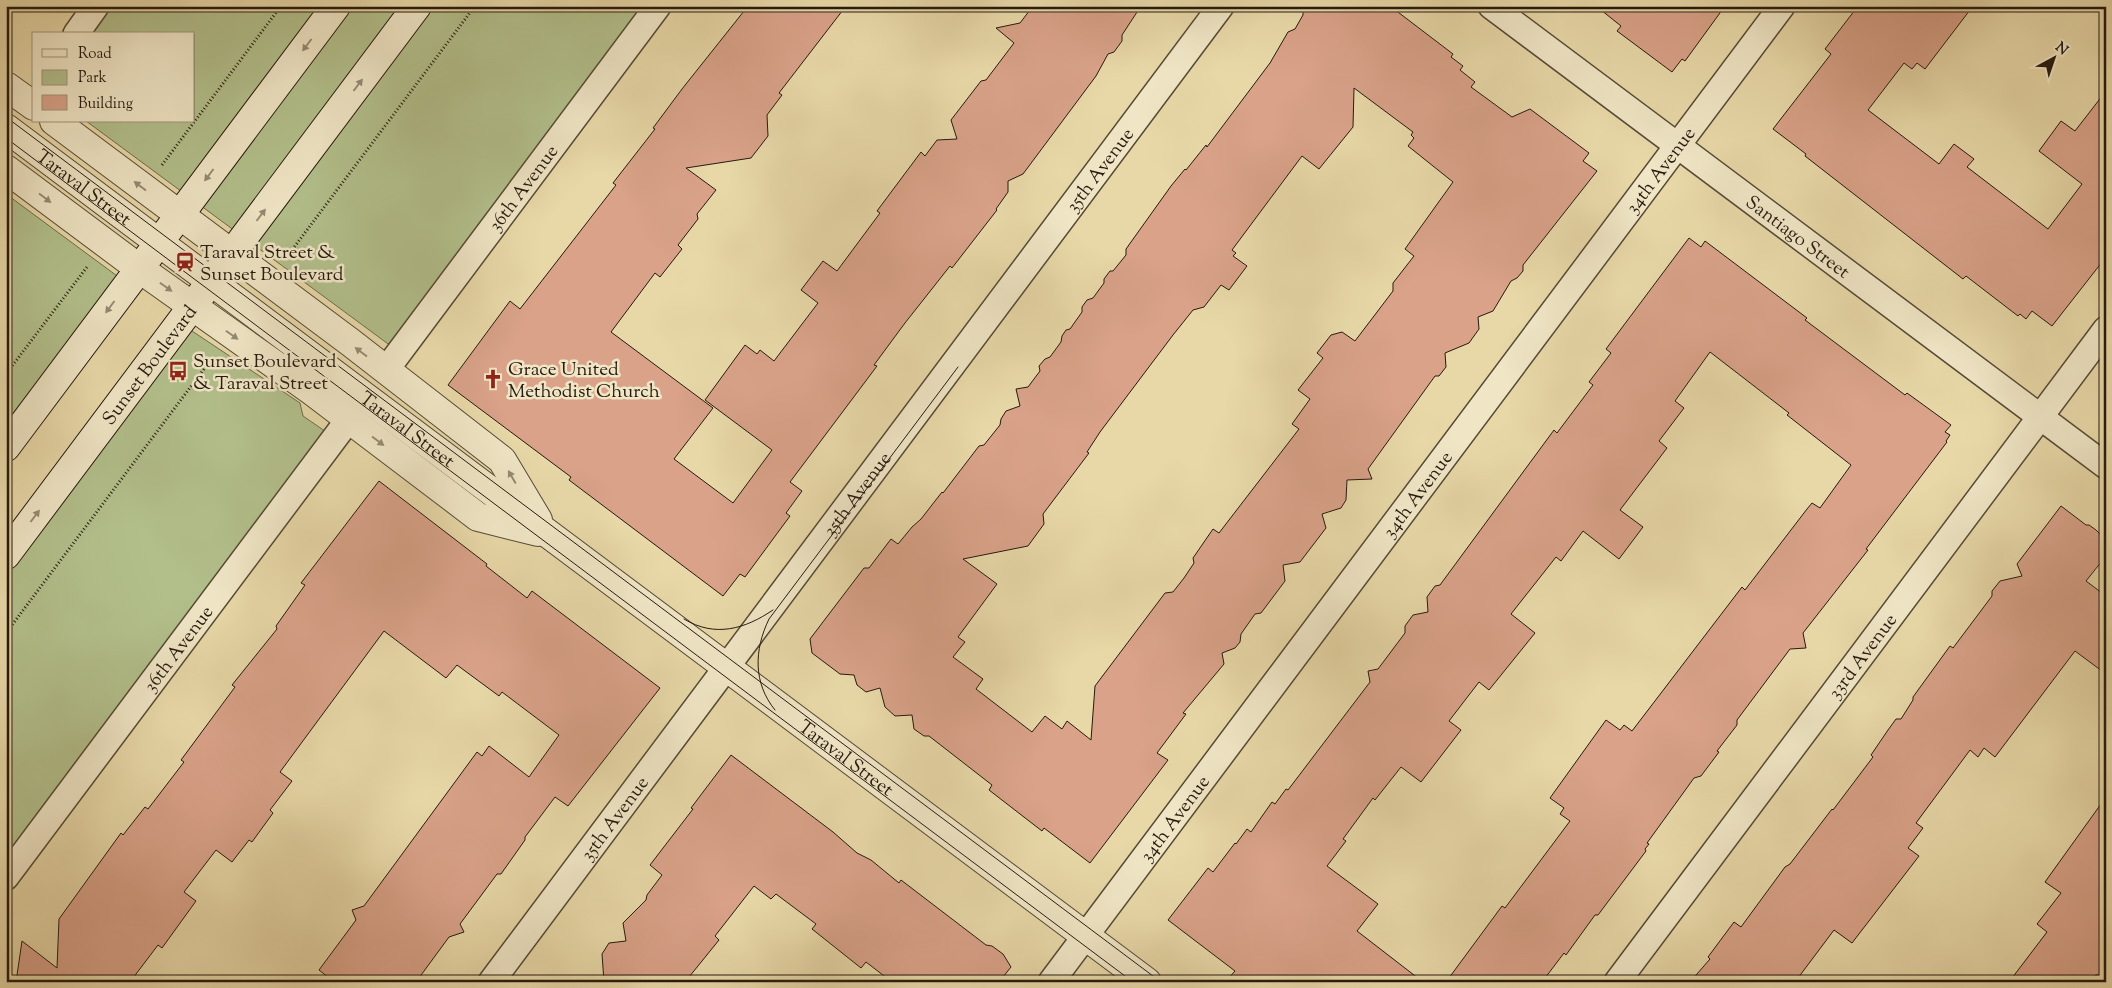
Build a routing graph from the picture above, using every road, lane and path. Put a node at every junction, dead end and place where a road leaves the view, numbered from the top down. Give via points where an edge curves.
1 (96, 6) edge
2 (281, 6) edge
3 (336, 6) edge
4 (417, 6) edge
5 (475, 6) edge
6 (658, 6) edge
7 (1221, 6) edge
8 (1491, 6) edge
9 (1782, 6) edge
10 (77, 32) edge
11 (195, 121) edge
12 (55, 122) edge
13 (194, 122) edge
14 (6, 128) edge
15 (1678, 146) junction
16 (6, 169) edge
17 (156, 173) dead end
18 (179, 216) junction
19 (159, 242) junction
20 (231, 254) junction
21 (280, 265) dead end
22 (87, 266) dead end
23 (140, 268) junction
24 (211, 281) junction
25 (193, 306) junction
26 (2106, 329) edge
27 (216, 352) dead end
28 (386, 370) junction
29 (6, 374) edge
30 (2040, 417) junction
31 (349, 420) junction
32 (6, 446) edge
33 (2106, 466) edge
34 (547, 534) junction
35 (6, 555) edge
36 (6, 633) edge
37 (726, 667) junction
38 (6, 877) edge
39 (1086, 936) junction
40 (491, 982) edge
41 (1052, 982) edge
42 (1147, 982) edge
43 (1617, 982) edge

1 - 10 street
2 - 11 path
3 -> 18 street
20 -> 4 street, Sunset Boulevard
5 - 21 path
6 - 28 street, 36th Avenue
7 - 37 street, 35th Avenue
8 - 15 street, Santiago Street
9 - 15 street, 34th Avenue
18 -> 12 street, Taraval Street
13 - 17 path
14 - 19 street, Taraval Street
15 - 30 street, Santiago Street
15 - 39 street, 34th Avenue
16 -> 23 street, Taraval Street
18 - 19 street
18 - 20 street, Taraval Street
19 - 23 street
19 - 24 street, Taraval Street
20 - 24 street, Sunset Boulevard
28 -> 20 street, Taraval Street
22 - 29 path
23 -> 25 street, Taraval Street
23 -> 32 street
24 - 25 street, Sunset Boulevard
24 - 34 street, Taraval Street
25 -> 31 street, Taraval Street
35 -> 25 street, Sunset Boulevard
26 - 30 street, 33rd Avenue
27 - 36 path
34 -> 28 street, Taraval Street via 502,460
30 - 33 street, Santiago Street
30 - 43 street, 33rd Avenue
31 -> 34 street, Taraval Street via 478,517
31 - 38 street, 36th Avenue
34 - 37 street, Taraval Street
37 - 39 street, Taraval Street
37 - 40 street, 35th Avenue
39 - 41 street, 34th Avenue
39 - 42 street, Taraval Street

